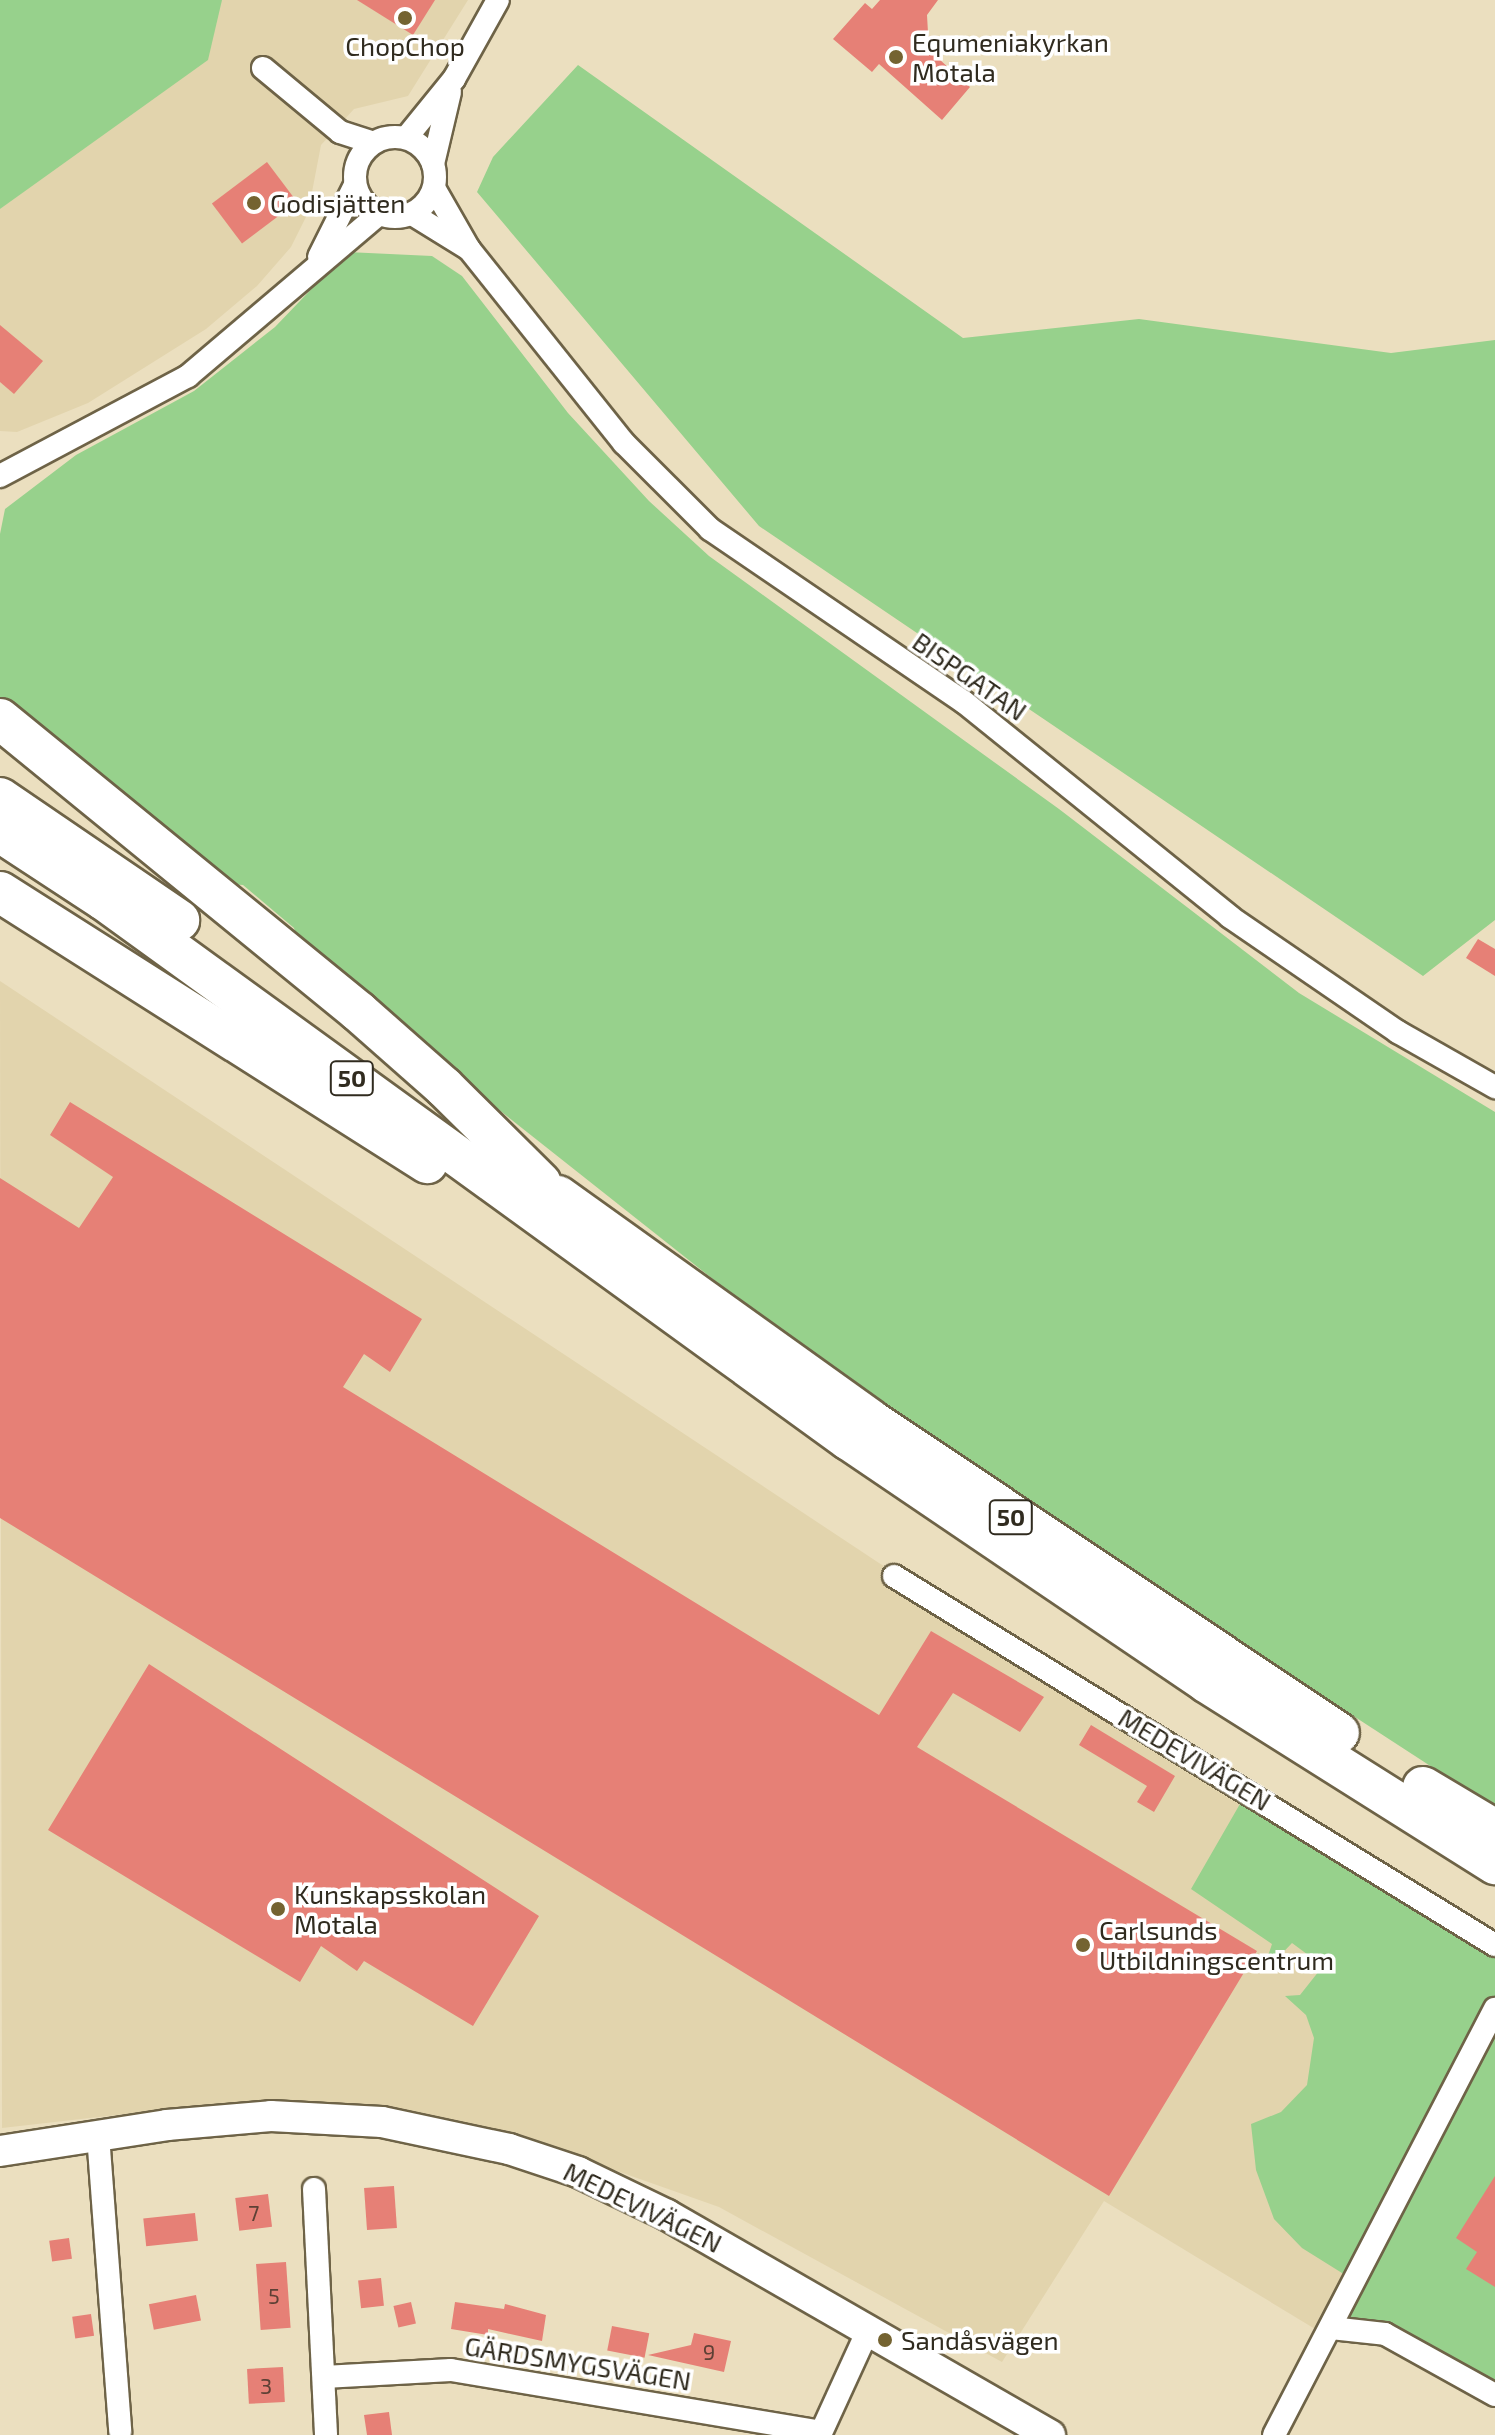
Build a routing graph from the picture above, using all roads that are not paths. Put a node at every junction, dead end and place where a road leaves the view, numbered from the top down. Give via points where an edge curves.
1 (498, 0) edge
2 (263, 68) dead end
3 (454, 79) junction
4 (340, 132) junction
5 (406, 138) junction
6 (373, 143) junction
7 (433, 164) junction
8 (356, 174) junction
9 (434, 188) junction
10 (379, 214) junction
11 (412, 214) junction
12 (469, 249) junction
13 (311, 272) junction
14 (0, 476) edge
15 (0, 719) edge
16 (0, 798) edge
17 (0, 832) edge
18 (0, 892) edge
19 (1495, 1087) edge
20 (541, 1183) junction
21 (698, 1334) junction
22 (894, 1576) dead end
23 (1495, 1830) edge
24 (1495, 1864) edge
25 (1495, 1945) edge
26 (1495, 2009) edge
27 (98, 2135) junction
28 (0, 2151) edge
29 (314, 2189) dead end
30 (1331, 2328) junction
31 (868, 2330) junction
32 (324, 2377) junction
33 (1495, 2395) edge
34 (120, 2431) dead end
35 (820, 2434) edge
36 (326, 2435) edge
37 (1050, 2435) edge
38 (1274, 2435) edge

1 - 3 street
2 - 4 street
3 - 5 street
3 - 7 street
4 - 6 street
4 - 8 street
5 - 6 street
5 - 7 street
6 - 8 street
7 - 9 street
8 - 10 street via 363,203
8 - 13 street
9 - 11 street
9 - 12 street, BISPGATAN
10 - 11 street
10 - 13 street
11 - 12 street, BISPGATAN
12 - 19 street, BISPGATAN via 624,443 710,529 964,702 1230,917 1398,1032
13 - 14 street via 270,312 188,376
15 - 20 highway via 359,1012
16 - 20 highway, 50 via 122,879
17 - 21 highway, 50 via 365,1088
18 - 21 highway
20 - 23 highway, 50 via 1031,1531
21 - 24 highway, 50 via 1206,1682
22 - 25 street, MEDEVIVÄGEN
26 - 30 street
27 - 28 street, MEDEVIVÄGEN
27 - 31 street, MEDEVIVÄGEN via 271,2116 382,2122 470,2139 618,2190
27 - 34 street
29 - 32 street
30 - 33 street via 1385,2334
30 - 38 street
31 - 35 street
31 - 37 street, MEDEVIVÄGEN
32 - 35 street, GÄRDSMYGSVÄGEN via 451,2370
32 - 36 street

